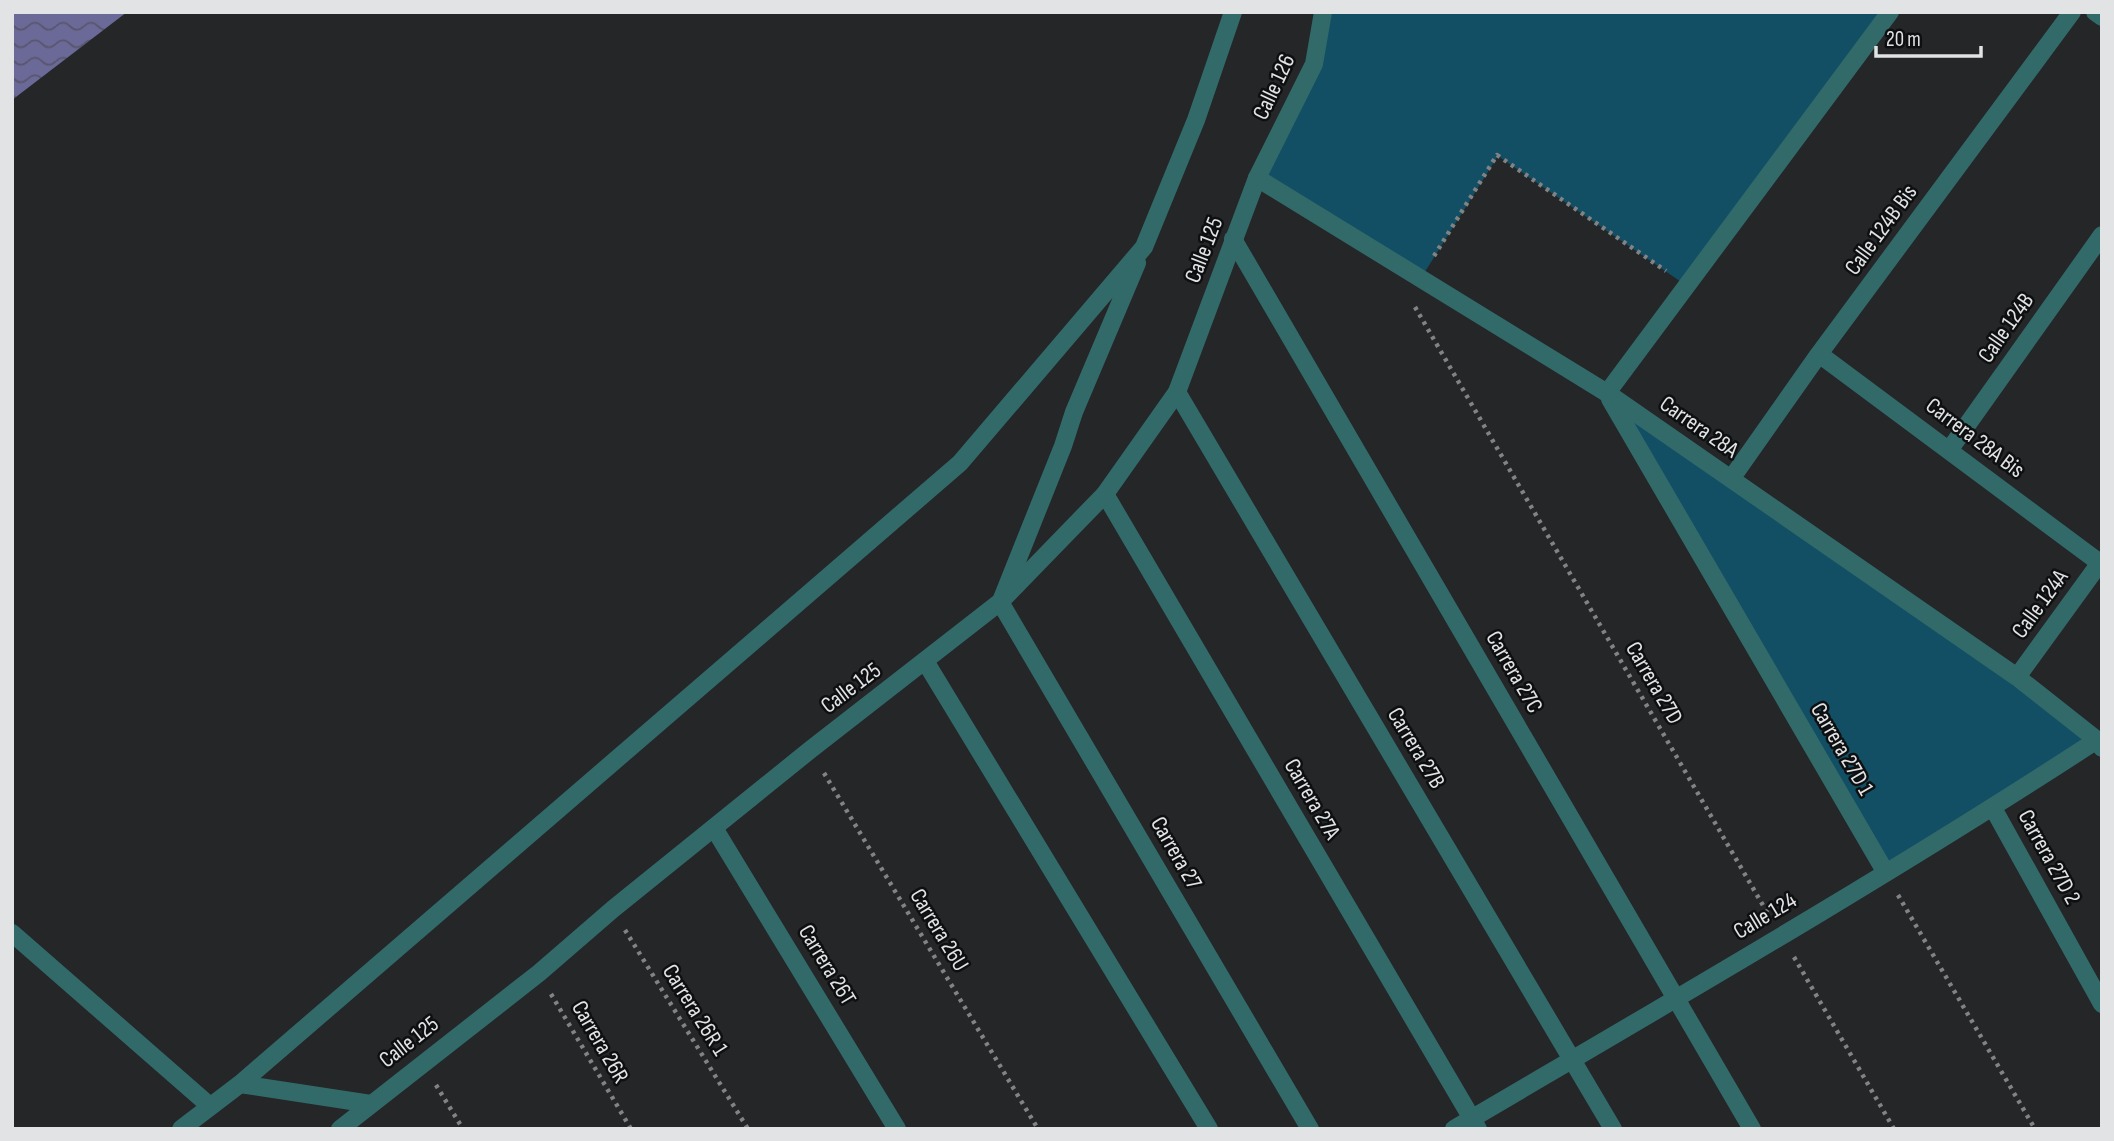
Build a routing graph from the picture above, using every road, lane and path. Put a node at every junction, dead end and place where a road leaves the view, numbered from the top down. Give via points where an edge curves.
1 (1233, 12) edge
2 (1323, 12) edge
3 (1890, 12) edge
4 (2072, 12) edge
5 (2095, 12) edge
6 (2102, 17) edge
7 (1258, 178) junction
8 (2102, 235) edge
9 (1233, 239) junction
10 (1144, 247) junction
11 (1421, 278) junction
12 (1687, 286) junction
13 (1412, 302) dead end
14 (1819, 355) junction
15 (1177, 392) junction
16 (1607, 393) junction
17 (1950, 449) junction
18 (1731, 479) junction
19 (1105, 494) junction
20 (2101, 561) edge
21 (1000, 602) junction
22 (925, 661) junction
23 (2017, 677) junction
24 (2099, 744) edge
25 (810, 750) junction
26 (1993, 808) junction
27 (714, 828) junction
28 (1886, 873) junction
29 (612, 909) junction
30 (12, 933) edge
31 (1781, 935) junction
32 (539, 973) junction
33 (1676, 998) junction
34 (2102, 1004) edge
35 (1572, 1059) junction
36 (422, 1062) junction
37 (240, 1084) junction
38 (371, 1104) junction
39 (210, 1106) junction
40 (1475, 1123) edge
41 (181, 1129) edge
42 (340, 1129) edge
43 (463, 1129) edge
44 (631, 1129) edge
45 (748, 1129) edge
46 (897, 1129) edge
47 (1038, 1129) edge
48 (1209, 1129) edge
49 (1310, 1129) edge
50 (1454, 1129) edge
51 (1613, 1129) edge
52 (1752, 1129) edge
53 (1894, 1129) edge
54 (2035, 1129) edge

1 - 10 street via 1196,120
2 - 7 street, Calle 126 via 1314,64
3 - 12 street
4 - 14 street, Calle 124B Bis
5 - 6 street
7 - 9 street, Calle 125
7 - 11 street, Carrera 28A
8 - 17 street, Calle 124B
9 - 15 street, Calle 125
9 - 33 street, Carrera 27C
10 - 21 street
10 - 37 street via 960,463
11 - 12 path via 1497,155
11 - 16 street, Carrera 28A
12 - 16 street
13 - 31 path, Carrera 27D
14 - 17 street, Carrera 28A Bis
14 - 18 street, Calle 124B Bis
15 - 19 street, Calle 125
15 - 35 street, Carrera 27B
16 - 18 street, Carrera 28A
16 - 28 street, Carrera 27D 1
17 - 20 street, Carrera 28A Bis
18 - 23 street, Carrera 28A
19 - 21 street, Calle 125
19 - 40 street, Carrera 27A
20 - 23 street, Calle 124A
21 - 22 street, Calle 125
21 - 49 street, Carrera 27
22 - 25 street, Calle 125
22 - 48 street
23 - 24 street, Carrera 28A
24 - 26 street, Calle 124
25 - 27 street, Calle 125
25 - 47 path, Carrera 26U
26 - 28 street, Calle 124
26 - 34 street, Carrera 27D 2
27 - 29 street, Calle 125
27 - 46 street, Carrera 26T
28 - 31 street, Calle 124
28 - 54 path
29 - 32 street, Calle 125
29 - 45 path, Carrera 26R 1
30 - 39 street
31 - 33 street, Calle 124
31 - 53 path, Carrera 27D
32 - 36 street, Calle 125
32 - 44 path, Carrera 26R
33 - 35 street, Calle 124
33 - 52 street, Carrera 27C
35 - 40 street, Calle 124
35 - 51 street, Carrera 27B
36 - 38 street, Calle 125
36 - 43 path
37 - 38 street
37 - 39 street
38 - 42 street, Calle 125
39 - 41 street
40 - 50 street, Calle 124

